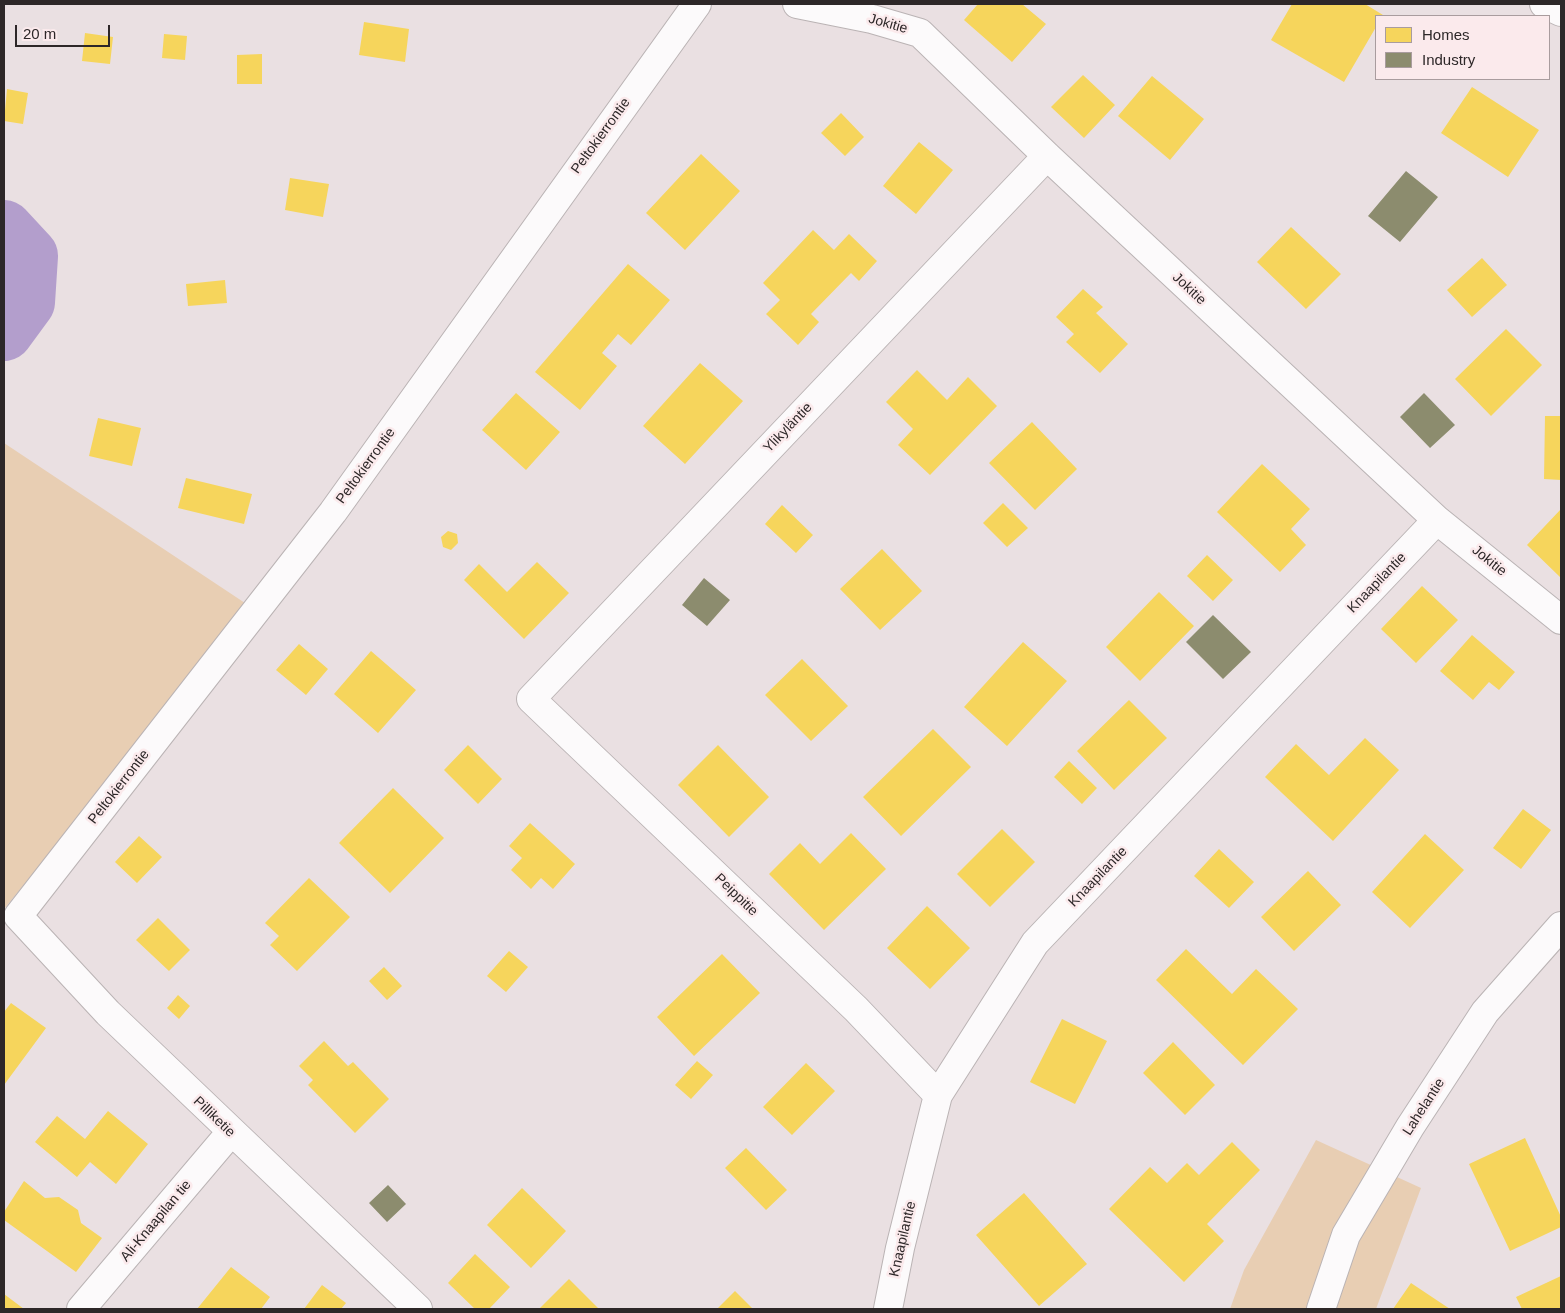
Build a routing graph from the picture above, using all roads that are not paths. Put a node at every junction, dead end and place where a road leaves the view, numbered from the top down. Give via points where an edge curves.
1 (698, 4) edge
2 (797, 4) edge
3 (1544, 4) edge
4 (1561, 12) edge
5 (1047, 156) junction
6 (1437, 520) junction
7 (1561, 620) edge
8 (531, 699) joint
9 (18, 916) joint
10 (1561, 926) edge
11 (938, 1095) junction
12 (230, 1132) junction
13 (81, 1309) edge
14 (418, 1309) edge
15 (888, 1309) edge
16 (1321, 1309) edge

1 - 9 street, Peltokierrontie via 333,512
2 - 5 street, Jokitie via 872,19 920,33
3 - 4 street
5 - 6 street, Jokitie
5 - 8 street, Ylikyläntie
6 - 7 street, Jokitie
6 - 11 street, Knaapilantie via 1035,942
8 - 11 street, Peippitie via 856,1010
9 - 12 street, Pilliketie via 108,1013
10 - 16 street, Lahelantie via 1485,1012 1410,1127 1346,1235
11 - 15 street, Knaapilantie
12 - 13 street, Ali-Knaapilan tie
12 - 14 street, Pilliketie

